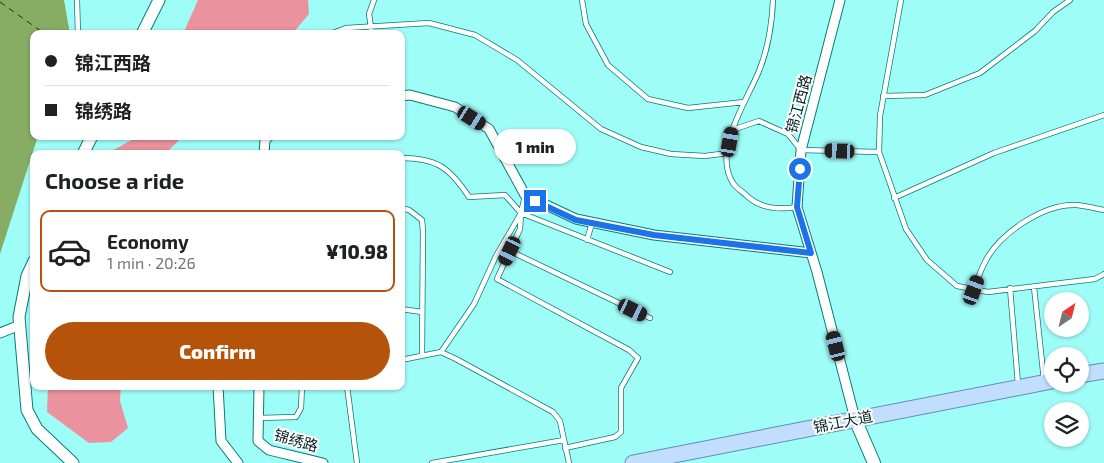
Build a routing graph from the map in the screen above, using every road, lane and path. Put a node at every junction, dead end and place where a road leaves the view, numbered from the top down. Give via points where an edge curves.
1 (77, 0) edge
2 (159, 0) edge
3 (374, 0) edge
4 (582, 0) edge
5 (773, 0) edge
6 (840, 0) edge
7 (901, 0) edge
8 (1070, 0) edge
9 (371, 26) junction
10 (78, 30) edge
11 (144, 30) edge
12 (341, 30) edge
13 (372, 30) edge
14 (405, 96) edge
15 (883, 96) junction
16 (744, 102) junction
17 (1104, 115) edge
18 (732, 130) junction
19 (801, 150) junction
20 (879, 152) junction
21 (728, 153) junction
22 (405, 158) edge
23 (525, 195) junction
24 (894, 198) junction
25 (797, 207) junction
26 (405, 209) edge
27 (1104, 210) edge
28 (521, 213) junction
29 (592, 223) junction
30 (588, 240) junction
31 (510, 251) junction
32 (811, 253) junction
33 (30, 270) edge
34 (670, 272) dead end
35 (1104, 274) edge
36 (1034, 287) junction
37 (1010, 288) junction
38 (974, 290) junction
39 (405, 310) edge
40 (422, 312) junction
41 (650, 318) dead end
42 (20, 325) junction
43 (0, 333) edge
44 (441, 352) junction
45 (1044, 355) edge
46 (422, 356) junction
47 (405, 359) edge
48 (1104, 370) edge
49 (1089, 373) edge
50 (1044, 383) edge
51 (1019, 387) junction
52 (218, 390) edge
53 (259, 390) edge
54 (302, 390) edge
55 (348, 390) edge
56 (258, 418) junction
57 (855, 419) junction
58 (564, 440) junction
59 (565, 448) junction
60 (683, 458) edge
61 (67, 462) edge
62 (238, 463) edge
63 (323, 463) edge
64 (357, 463) edge
65 (432, 463) edge
66 (569, 463) edge
67 (633, 463) edge
68 (874, 463) edge

1 - 10 lane
2 - 11 street
3 - 9 lane via 369,14
4 - 16 lane via 586,24 608,65 648,99 688,108
5 - 16 lane via 772,20 760,70
6 - 19 street, 锦江西路
7 - 15 lane
8 - 15 lane via 980,73 925,95
9 - 12 lane
9 - 13 lane
9 - 21 lane via 429,23 475,35 517,60 600,129 642,148 671,154 705,156
14 - 23 street via 455,107 489,129
15 - 20 lane
16 - 18 lane
17 - 24 lane via 994,153
18 - 19 lane via 759,121 788,134
18 - 21 lane
19 - 20 lane
19 - 25 street, 锦江西路
20 - 24 lane
21 - 25 lane via 726,162 733,183 756,204 786,209
22 - 28 lane via 429,160 446,168 469,198 505,195
23 - 28 lane
23 - 29 street via 576,220
24 - 38 lane via 906,229 927,260 957,286
25 - 32 street, 锦江西路
26 - 40 lane via 422,220
27 - 38 lane via 1076,205 1052,208 1028,218 1008,234 984,263
28 - 30 lane
28 - 31 lane via 520,229
28 - 44 lane via 474,304
29 - 30 lane
29 - 32 street via 654,235
30 - 34 lane
31 - 41 lane
31 - 59 lane via 497,279 629,350 638,358 620,388 621,432 615,437
32 - 57 street, 锦江西路
33 - 42 street
35 - 36 lane
36 - 37 lane
36 - 45 lane
37 - 38 lane via 988,292
37 - 51 lane
39 - 40 lane
40 - 46 lane
42 - 43 street
42 - 61 street via 27,410 37,429
44 - 46 lane
44 - 58 lane via 552,412 560,421
46 - 47 lane
48 - 49 main road
50 - 51 main road, 锦江大道
51 - 57 main road, 锦江大道
52 - 62 street via 221,441
53 - 56 street, 锦绣路
54 - 56 lane via 301,408 296,416
55 - 64 lane
56 - 63 street, 锦绣路 via 258,442 269,450
57 - 60 main road, 锦江大道
57 - 68 main road
58 - 59 lane
58 - 65 lane
59 - 66 lane
60 - 67 main road, 锦江大道

